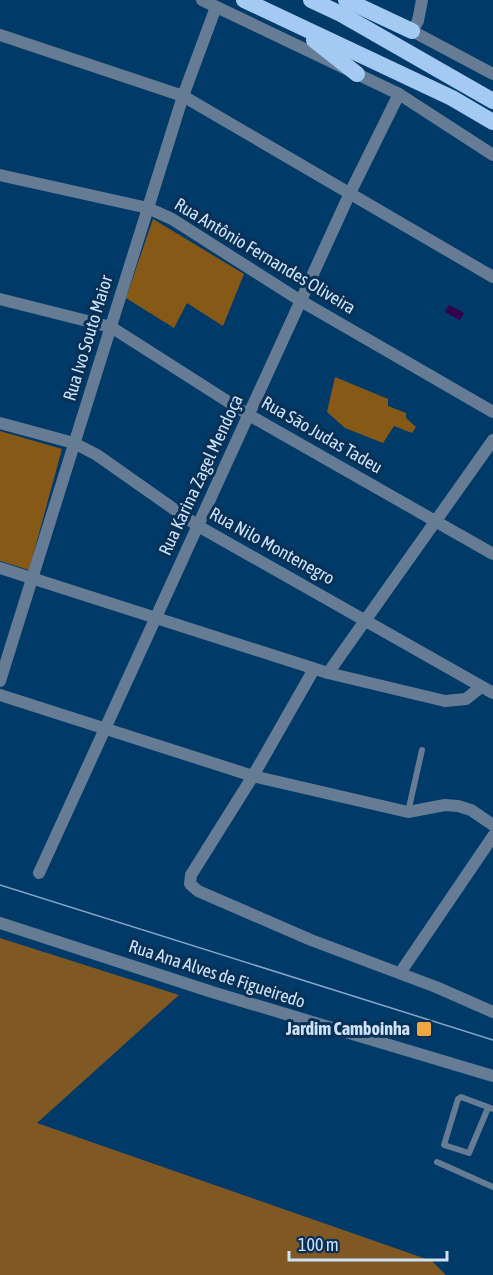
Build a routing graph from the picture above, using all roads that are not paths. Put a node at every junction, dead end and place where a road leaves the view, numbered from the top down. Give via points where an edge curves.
1 (202, 0) edge
2 (244, 0) edge
3 (312, 0) edge
4 (346, 0) edge
5 (422, 0) edge
6 (216, 7) junction
7 (300, 27) junction
8 (412, 31) junction
9 (0, 36) edge
10 (357, 74) junction
11 (493, 74) edge
12 (399, 94) junction
13 (183, 96) junction
14 (493, 101) edge
15 (493, 122) edge
16 (493, 155) edge
17 (0, 175) edge
18 (350, 194) junction
19 (148, 208) junction
20 (493, 277) edge
21 (0, 299) edge
22 (301, 301) junction
23 (111, 327) junction
24 (493, 412) edge
25 (249, 415) junction
26 (0, 423) edge
27 (493, 440) edge
28 (74, 443) junction
29 (435, 520) junction
30 (198, 526) junction
31 (493, 554) edge
32 (0, 568) edge
33 (33, 578) junction
34 (157, 616) junction
35 (365, 619) junction
36 (314, 669) junction
37 (328, 673) junction
38 (0, 681) edge
39 (481, 687) junction
40 (493, 693) edge
41 (0, 695) edge
42 (106, 727) junction
43 (422, 750) dead end
44 (253, 776) junction
45 (408, 812) junction
46 (493, 825) edge
47 (493, 837) edge
48 (39, 873) dead end
49 (0, 922) edge
50 (400, 973) junction
51 (493, 1012) edge
52 (493, 1076) edge
53 (491, 1108) edge
54 (437, 1162) dead end
55 (493, 1187) edge

1 - 6 street
2 - 7 highway
3 - 14 highway
4 - 8 highway
5 - 8 street
6 - 10 street
6 - 13 street, Rua Ivo Souto Maior
7 - 10 highway
7 - 15 highway via 452,98
8 - 11 street
9 - 13 street
10 - 12 street
12 - 16 street
12 - 18 street, Rua Karina Zagel Mendoça
13 - 18 street
13 - 19 street, Rua Ivo Souto Maior
17 - 19 street, Rua Antônio Fernandes Oliveira
18 - 20 street
18 - 22 street, Rua Karina Zagel Mendoça
19 - 22 street, Rua Antônio Fernandes Oliveira via 172,219
19 - 23 street, Rua Ivo Souto Maior
21 - 23 street, Rua São Judas Tadeu
22 - 24 street, Rua Antônio Fernandes Oliveira
22 - 25 street, Rua Karina Zagel Mendoça
23 - 25 street, Rua São Judas Tadeu
23 - 28 street, Rua Ivo Souto Maior
25 - 29 street, Rua São Judas Tadeu
25 - 30 street, Rua Karina Zagel Mendoça
26 - 28 street, Rua Nilo Montenegro
27 - 29 street
28 - 30 street, Rua Nilo Montenegro
28 - 33 street, Rua Ivo Souto Maior
29 - 31 street, Rua São Judas Tadeu
29 - 35 street
30 - 34 street, Rua Karina Zagel Mendoça
30 - 35 street, Rua Nilo Montenegro
32 - 33 street
33 - 34 street
33 - 38 street, Rua Ivo Souto Maior
34 - 36 street
34 - 42 street, Rua Karina Zagel Mendoça
35 - 37 street
35 - 39 street, Rua Nilo Montenegro
36 - 37 street
36 - 44 street
37 - 39 street via 445,701 466,699
39 - 40 street, Rua Nilo Montenegro
41 - 42 street
42 - 44 street
42 - 48 street, Rua Karina Zagel Mendoça
43 - 45 lane
44 - 45 street
44 - 50 street via 191,875 190,884 311,940
45 - 46 street via 458,806
47 - 50 street
49 - 52 street, Rua Ana Alves de Figueiredo via 212,992
50 - 51 street
53 - 53 lane via 458,1099 444,1145 469,1153
54 - 55 lane

